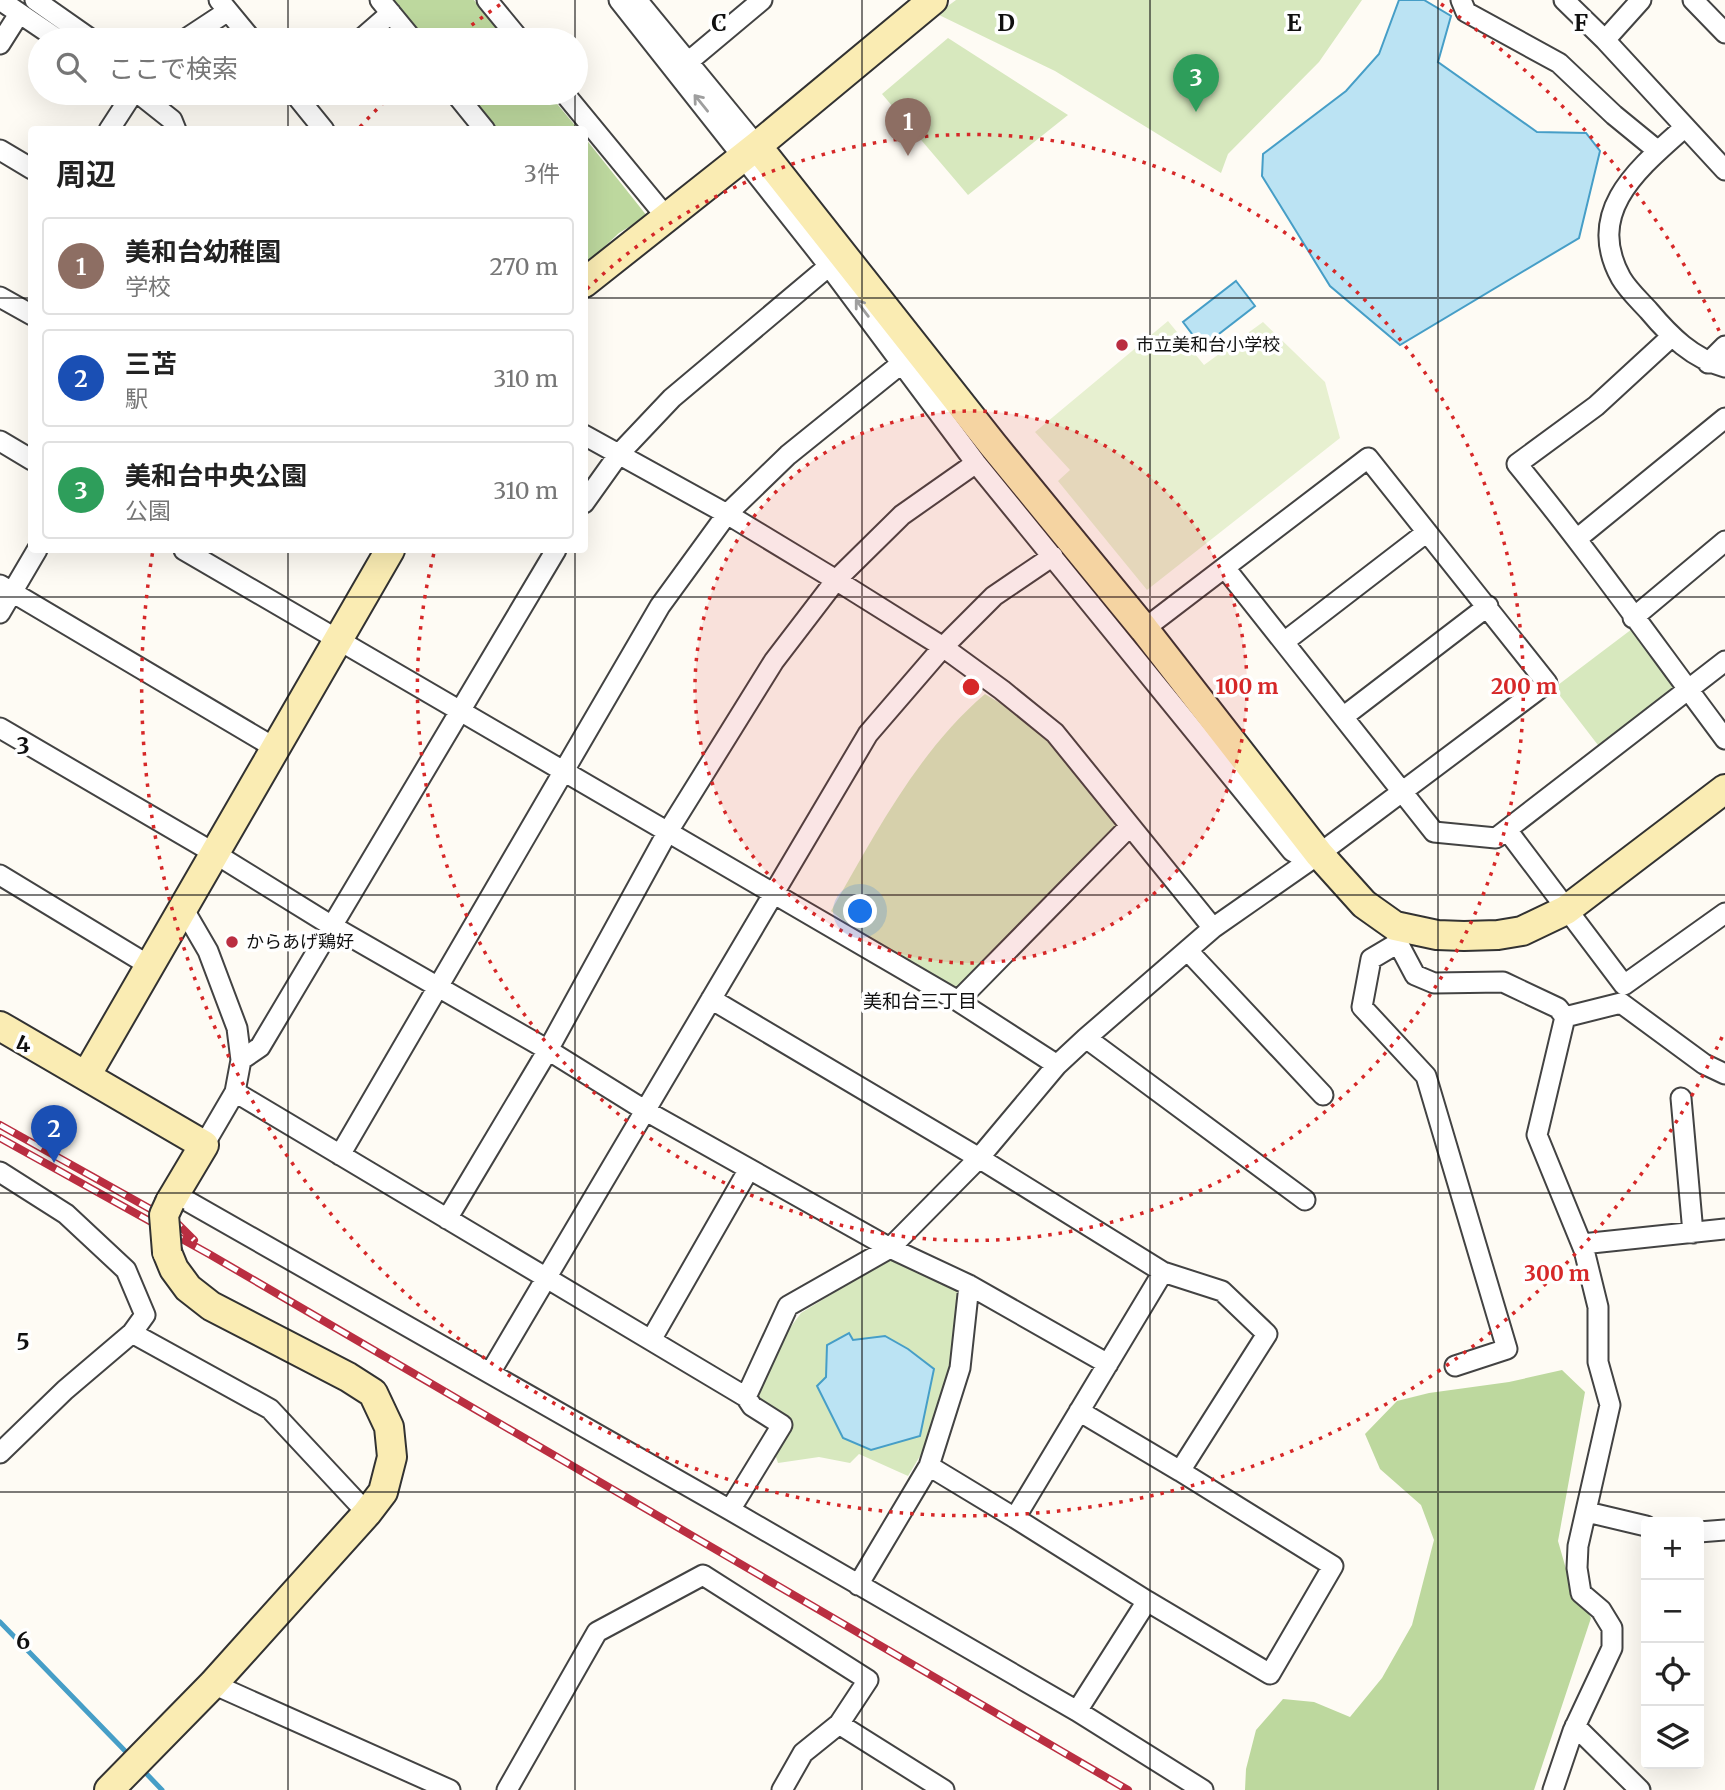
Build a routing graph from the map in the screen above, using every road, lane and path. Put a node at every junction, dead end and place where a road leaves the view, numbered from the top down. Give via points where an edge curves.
1 (0, 0) edge
2 (36, 0) edge
3 (487, 0) edge
4 (619, 0) edge
5 (637, 0) edge
6 (762, 0) edge
7 (933, 0) edge
8 (1461, 0) edge
9 (1641, 0) edge
10 (1693, 0) edge
11 (1569, 2) edge
12 (224, 6) edge
13 (386, 7) edge
14 (19, 14) junction
15 (41, 28) edge
16 (75, 28) edge
17 (198, 28) edge
18 (242, 28) edge
19 (369, 28) edge
20 (403, 28) edge
21 (510, 28) edge
22 (1725, 33) edge
23 (1605, 40) junction
24 (0, 44) edge
25 (688, 62) junction
26 (127, 105) edge
27 (152, 105) edge
28 (305, 105) edge
29 (465, 105) edge
30 (574, 105) edge
31 (112, 126) edge
32 (174, 126) edge
33 (321, 126) edge
34 (482, 126) edge
35 (1685, 127) junction
36 (0, 150) edge
37 (750, 151) junction
38 (1658, 151) junction
39 (28, 167) edge
40 (1725, 170) edge
41 (667, 218) junction
42 (830, 266) junction
43 (588, 280) edge
44 (0, 296) edge
45 (28, 313) edge
46 (1671, 337) junction
47 (1725, 346) edge
48 (911, 356) junction
49 (1717, 365) edge
50 (1725, 418) edge
51 (588, 437) edge
52 (0, 441) edge
53 (619, 454) junction
54 (28, 458) edge
55 (976, 463) junction
56 (588, 497) edge
57 (727, 514) junction
58 (1427, 532) junction
59 (1578, 538) junction
60 (1725, 541) edge
61 (35, 553) edge
62 (189, 553) edge
63 (388, 553) edge
64 (554, 553) edge
65 (1053, 555) junction
66 (1225, 568) junction
67 (836, 580) junction
68 (6, 588) edge
69 (1488, 607) junction
70 (0, 613) edge
71 (1633, 618) junction
72 (1144, 629) junction
73 (337, 640) junction
74 (1284, 642) junction
75 (943, 647) junction
76 (1725, 661) edge
77 (1688, 690) junction
78 (459, 711) junction
79 (1343, 717) junction
80 (0, 728) edge
81 (1725, 739) edge
82 (275, 748) junction
83 (564, 771) junction
84 (1725, 789) edge
85 (1403, 791) junction
86 (1130, 826) junction
87 (1507, 830) junction
88 (667, 833) junction
89 (214, 853) junction
90 (1314, 857) junction
91 (0, 874) edge
92 (774, 896) junction
93 (183, 908) junction
94 (1566, 911) junction
95 (1725, 913) edge
96 (332, 926) junction
97 (1213, 928) junction
98 (1397, 934) junction
99 (1188, 951) junction
100 (150, 966) junction
101 (440, 987) junction
102 (711, 999) junction
103 (958, 1001) junction
104 (1565, 1017) junction
105 (0, 1026) edge
106 (1086, 1038) junction
107 (548, 1050) junction
108 (242, 1060) junction
109 (1057, 1065) junction
110 (1725, 1074) edge
111 (86, 1076) junction
112 (235, 1092) junction
113 (1323, 1095) dead end
114 (1681, 1098) dead end
115 (646, 1111) junction
116 (204, 1146) junction
117 (340, 1155) junction
118 (979, 1158) junction
119 (749, 1169) junction
120 (0, 1172) edge
121 (173, 1198) junction
122 (1305, 1200) dead end
123 (447, 1219) junction
124 (1725, 1229) edge
125 (1693, 1233) junction
126 (1582, 1244) junction
127 (890, 1248) junction
128 (1163, 1272) junction
129 (547, 1278) junction
130 (969, 1285) junction
131 (132, 1333) junction
132 (651, 1340) junction
133 (1108, 1364) junction
134 (1455, 1366) dead end
135 (490, 1373) junction
136 (746, 1397) junction
137 (1079, 1411) junction
138 (0, 1452) edge
139 (929, 1466) junction
140 (1180, 1471) junction
141 (730, 1510) junction
142 (1587, 1512) junction
143 (367, 1513) junction
144 (1015, 1518) junction
145 (1641, 1525) edge
146 (1725, 1530) edge
147 (1704, 1532) edge
148 (858, 1585) junction
149 (1147, 1601) junction
150 (212, 1684) junction
151 (1077, 1711) junction
152 (839, 1724) junction
153 (1575, 1726) junction
154 (109, 1790) edge
155 (450, 1790) edge
156 (509, 1790) edge
157 (782, 1790) edge
158 (944, 1790) edge
159 (1203, 1790) edge
160 (1553, 1790) edge
161 (1640, 1790) edge

1 - 14 street
2 - 16 street
3 - 21 street
37 -> 4 street
5 - 25 street
6 - 25 street
7 - 37 street
8 - 38 street via 1466,12 1559,63
9 - 23 street
10 - 22 street
11 - 23 street
12 - 17 street
12 - 18 street
13 - 19 street
13 - 20 street
14 - 15 street
14 - 24 street
23 - 35 street
25 - 37 street
26 - 31 street
27 - 32 street
28 - 33 street
29 - 34 street
30 - 41 street
35 - 38 street
35 - 40 street
36 - 39 street
37 - 41 street
37 - 42 street
37 - 48 street
38 - 46 street via 1618,196 1608,224 1613,260 1622,281
41 - 43 street
48 -> 42 street
42 - 53 street via 672,398
44 - 45 street
46 - 49 street
46 - 59 street via 1596,406 1517,464
47 - 49 street
48 - 55 street
48 - 57 street via 788,455
48 - 72 street
50 - 59 street
51 - 53 street
52 - 54 street
53 - 56 street
53 - 57 street
55 - 65 street
55 - 67 street via 902,515
57 - 67 street
57 - 83 street via 660,606
58 - 66 street via 1368,458
58 - 69 street
58 - 74 street
59 - 71 street
60 - 71 street
61 - 68 street
62 - 73 street
63 - 73 street
64 - 78 street
65 - 75 street via 994,596
65 - 90 street via 1292,851
66 - 72 street
66 - 74 street
67 - 75 street
67 - 88 street via 774,661
68 - 70 street
68 - 82 street
69 - 79 street
69 - 85 street via 1547,683
71 - 77 street
72 - 90 street
73 - 78 street
73 - 82 street
74 - 79 street
75 - 86 street via 1055,733
75 - 92 street via 868,734
76 - 77 street
77 - 81 street
77 - 87 street
78 - 83 street
78 - 96 street
79 - 85 street
80 - 89 street
82 - 89 street
83 - 88 street
83 - 101 street
84 - 94 street
85 - 87 street via 1434,832 1496,838
85 - 90 street
86 - 97 street
86 - 103 street
87 - 94 street
88 - 92 street
88 - 107 street
89 - 93 street
89 - 96 street
90 - 97 street
90 - 98 street
91 - 100 street
92 - 102 street
92 - 103 street
93 - 100 street
93 - 108 street via 208,951 237,1028
94 - 95 street via 1624,985
94 - 98 street via 1522,931 1498,935
96 - 101 street
96 - 108 street via 260,1047
97 - 99 street
98 - 104 street via 1415,975 1434,983 1503,982 1558,1007
98 - 134 street via 1371,959 1362,1007 1426,1076 1507,1349
99 - 106 street
99 - 113 street
100 - 111 street
101 - 107 street
101 - 117 street
102 - 115 street
102 - 118 street
103 - 109 street
104 - 110 street via 1621,1003 1704,1065
104 - 126 street via 1537,1135
105 - 111 street
106 - 109 street
106 - 122 street
107 - 115 street
107 - 123 street
108 - 112 street
109 - 118 street
111 - 116 street
112 - 116 street
112 - 117 street
114 - 125 street
115 - 119 street
115 - 129 street
116 - 121 street
117 - 123 street
118 - 127 street
118 - 128 street
119 - 127 street
119 - 132 street
120 - 131 street via 66,1214 126,1270 145,1315
121 - 135 street
121 - 143 street, bridge via 164,1215 167,1252 187,1288 211,1306 373,1393 389,1427 392,1457 383,1492
123 - 129 street
124 - 125 street
125 - 126 street
126 - 142 street via 1598,1307 1598,1362 1610,1405
127 - 130 street
127 - 136 street via 788,1306
128 - 133 street
128 - 140 street via 1222,1291 1267,1334
129 - 132 street
129 - 135 street
130 - 133 street
130 - 139 street via 960,1368
131 - 138 street
131 - 143 street via 270,1409
132 - 136 street
133 - 137 street
135 - 141 street
136 - 141 street via 782,1425
137 - 140 street
137 - 144 street
139 - 144 street
139 - 148 street
140 - 149 street via 1334,1566 1270,1674
141 - 148 street
142 - 145 street
142 - 153 street via 1578,1546 1581,1593 1601,1610 1612,1628 1612,1648
143 - 150 street
144 - 149 street
146 - 147 street
148 - 151 street
149 - 151 street
150 - 154 street
150 - 155 street
151 - 159 street
152 - 156 street via 868,1680 703,1575 597,1632
152 - 157 street via 803,1753
152 - 158 street
153 - 160 street
153 - 161 street

